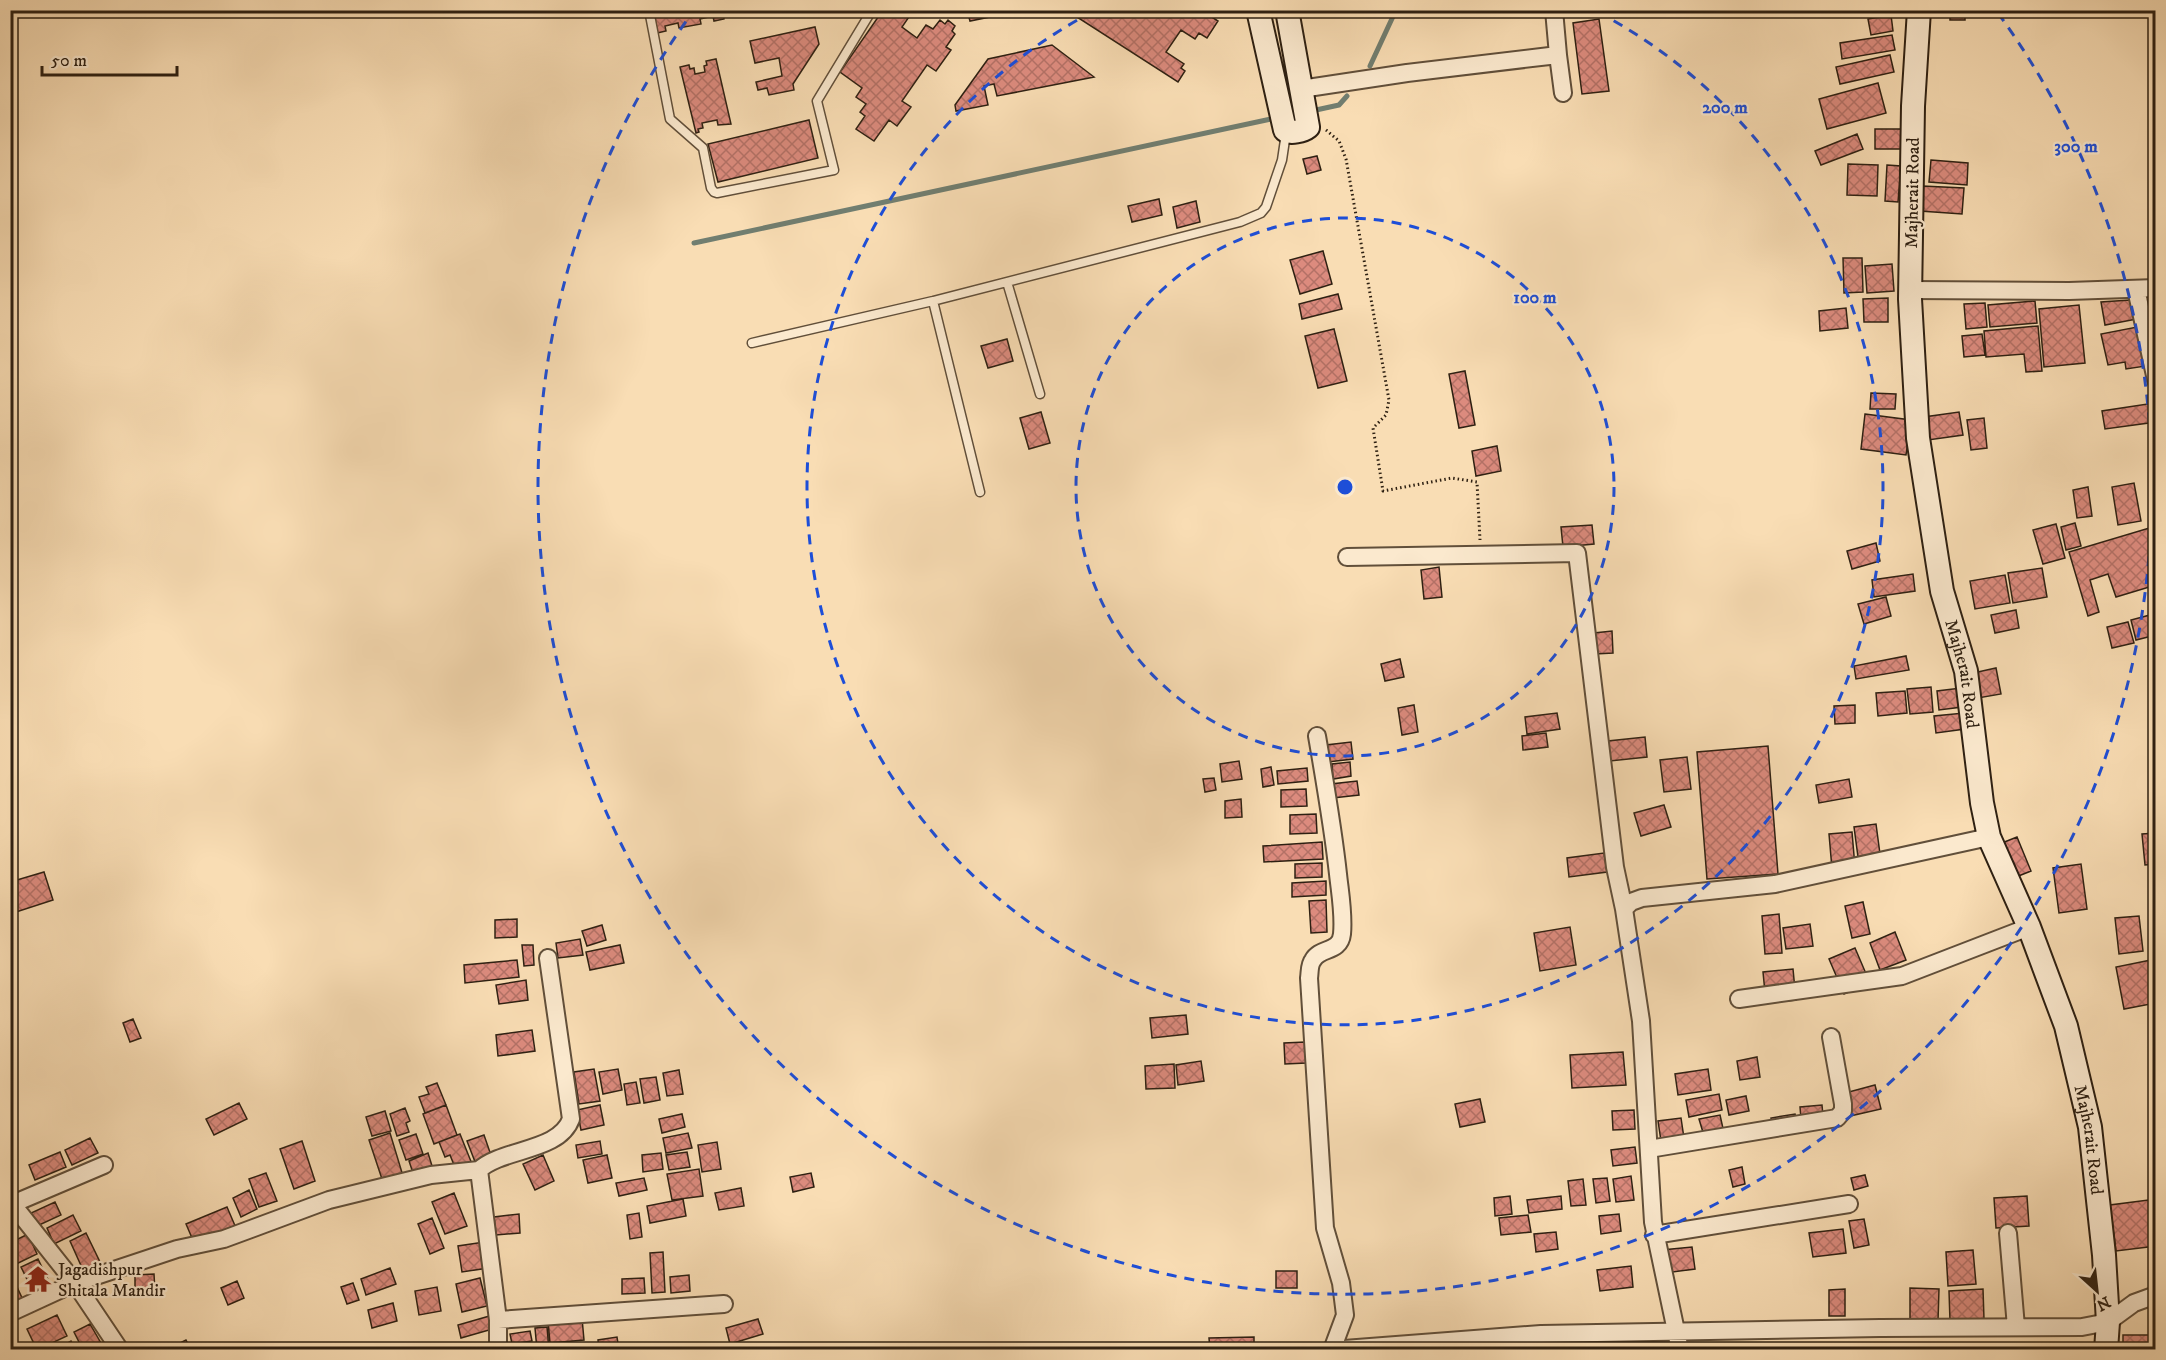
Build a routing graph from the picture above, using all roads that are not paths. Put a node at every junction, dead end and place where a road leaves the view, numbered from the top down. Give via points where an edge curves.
1 (649, 10) edge
2 (872, 10) edge
3 (1287, 10) edge
4 (1554, 10) edge
5 (1919, 10) edge
6 (1256, 12) edge
7 (1558, 55) junction
8 (1301, 89) junction
9 (1563, 93) dead end
10 (1287, 132) junction
11 (1007, 282) junction
12 (2156, 288) edge
13 (2136, 289) junction
14 (1910, 290) junction
15 (933, 301) junction
16 (752, 343) dead end
17 (2156, 380) edge
18 (1040, 394) dead end
19 (980, 492) dead end
20 (1347, 557) dead end
21 (1317, 736) dead end
22 (1989, 837) junction
23 (1624, 909) junction
24 (2029, 927) junction
25 (548, 958) dead end
26 (1739, 999) dead end
27 (1831, 1037) dead end
28 (1649, 1149) junction
29 (104, 1165) dead end
30 (479, 1170) junction
31 (11, 1203) edge
32 (1850, 1204) dead end
33 (2008, 1233) dead end
34 (1654, 1235) junction
35 (75, 1283) junction
36 (2156, 1295) edge
37 (724, 1304) dead end
38 (10, 1313) edge
39 (498, 1320) junction
40 (2108, 1322) junction
41 (2016, 1327) junction
42 (1676, 1332) junction
43 (1497, 1344) edge
44 (1332, 1349) edge
45 (120, 1350) edge
46 (498, 1350) edge
47 (1680, 1350) edge
48 (2106, 1350) edge

1 - 2 lane via 670,119 703,148 711,188 717,193 834,170 817,101
3 - 8 street
4 - 7 street
5 - 14 street, Majherait Road
6 - 10 street
7 - 8 street
7 - 9 street
8 - 10 street via 1308,124 1306,129
10 - 11 lane via 1282,160 1261,213 1240,222
11 - 15 lane
11 - 18 lane
12 - 13 street
13 - 14 street
13 - 17 street
14 - 22 street, Majherait Road via 1918,438 1942,591 1966,670
15 - 16 lane
15 - 19 lane
20 - 23 street via 1577,553 1615,867
21 - 44 street via 1342,908 1342,936 1335,948 1314,956 1309,978 1323,1209 1345,1315
22 - 23 street via 1775,884 1642,898
22 - 24 street, Majherait Road
23 - 28 street via 1641,1020
24 - 26 street via 1902,976
24 - 40 street, Majherait Road via 2066,1026 2090,1127
25 - 30 street via 571,1119 561,1134 549,1141 490,1162
27 - 28 street via 1843,1104 1837,1118
28 - 34 street
29 - 31 street
30 - 35 street via 431,1175 329,1200 224,1239 177,1249
30 - 39 street
31 - 35 street
32 - 34 street
33 - 41 street
34 - 42 street
35 - 38 street
35 - 45 street
36 - 40 street via 2134,1303
37 - 39 street
39 - 46 street
40 - 41 street via 2057,1329
40 - 48 street, Majherait Road
41 - 42 street
42 - 43 street via 1541,1334
42 - 47 street
43 - 44 street

